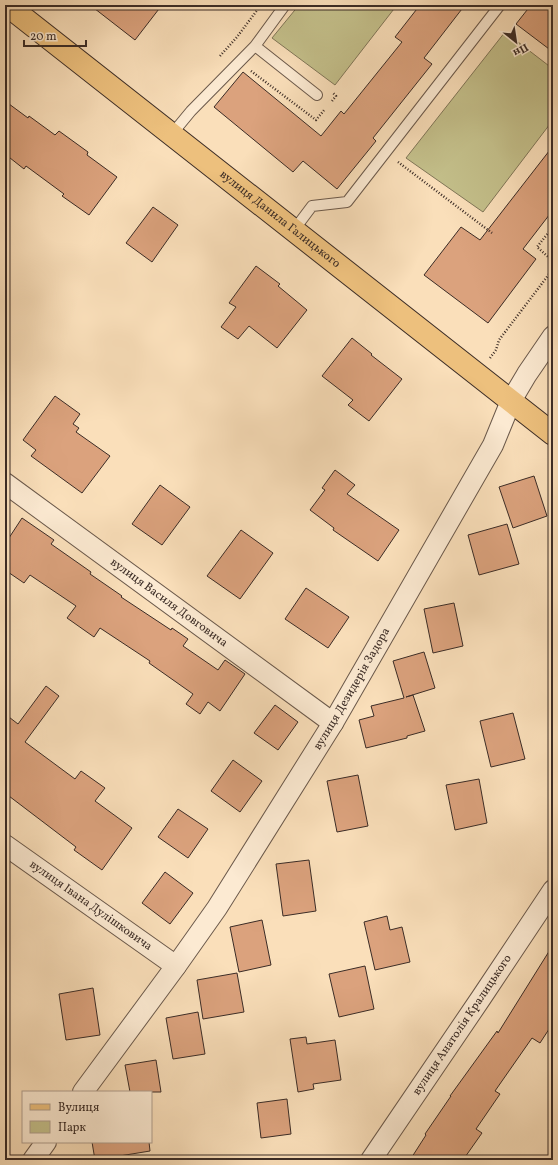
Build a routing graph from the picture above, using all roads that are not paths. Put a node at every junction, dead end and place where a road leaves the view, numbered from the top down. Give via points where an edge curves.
1 (7, 5) edge
2 (285, 5) edge
3 (500, 5) edge
4 (255, 46) junction
5 (317, 95) dead end
6 (172, 134) junction
7 (294, 230) junction
8 (553, 336) edge
9 (511, 401) junction
10 (553, 434) edge
11 (5, 482) edge
12 (334, 723) junction
13 (5, 845) edge
14 (553, 890) edge
15 (176, 966) junction
16 (84, 1091) edge
17 (45, 1143) edge
18 (33, 1160) edge
19 (371, 1160) edge

1 - 6 main road, вулиця Данила Галицького
2 - 4 lane
3 - 7 lane via 347,202 312,206
4 - 5 lane
4 - 6 lane
6 - 7 main road, вулиця Данила Галицького
7 - 9 main road, вулиця Данила Галицького
8 - 9 street, вулиця Дезидерія Задора
9 - 10 main road, вулиця Данила Галицького
9 - 12 street, вулиця Дезидерія Задора via 493,445
11 - 12 street, вулиця Василя Довговича
12 - 15 street, вулиця Дезидерія Задора
13 - 15 street, вулиця Івана Дулішковича
14 - 19 street, вулиця Анатолія Кралицького
15 - 16 street, вулиця Дезидерія Задора
17 - 18 street

